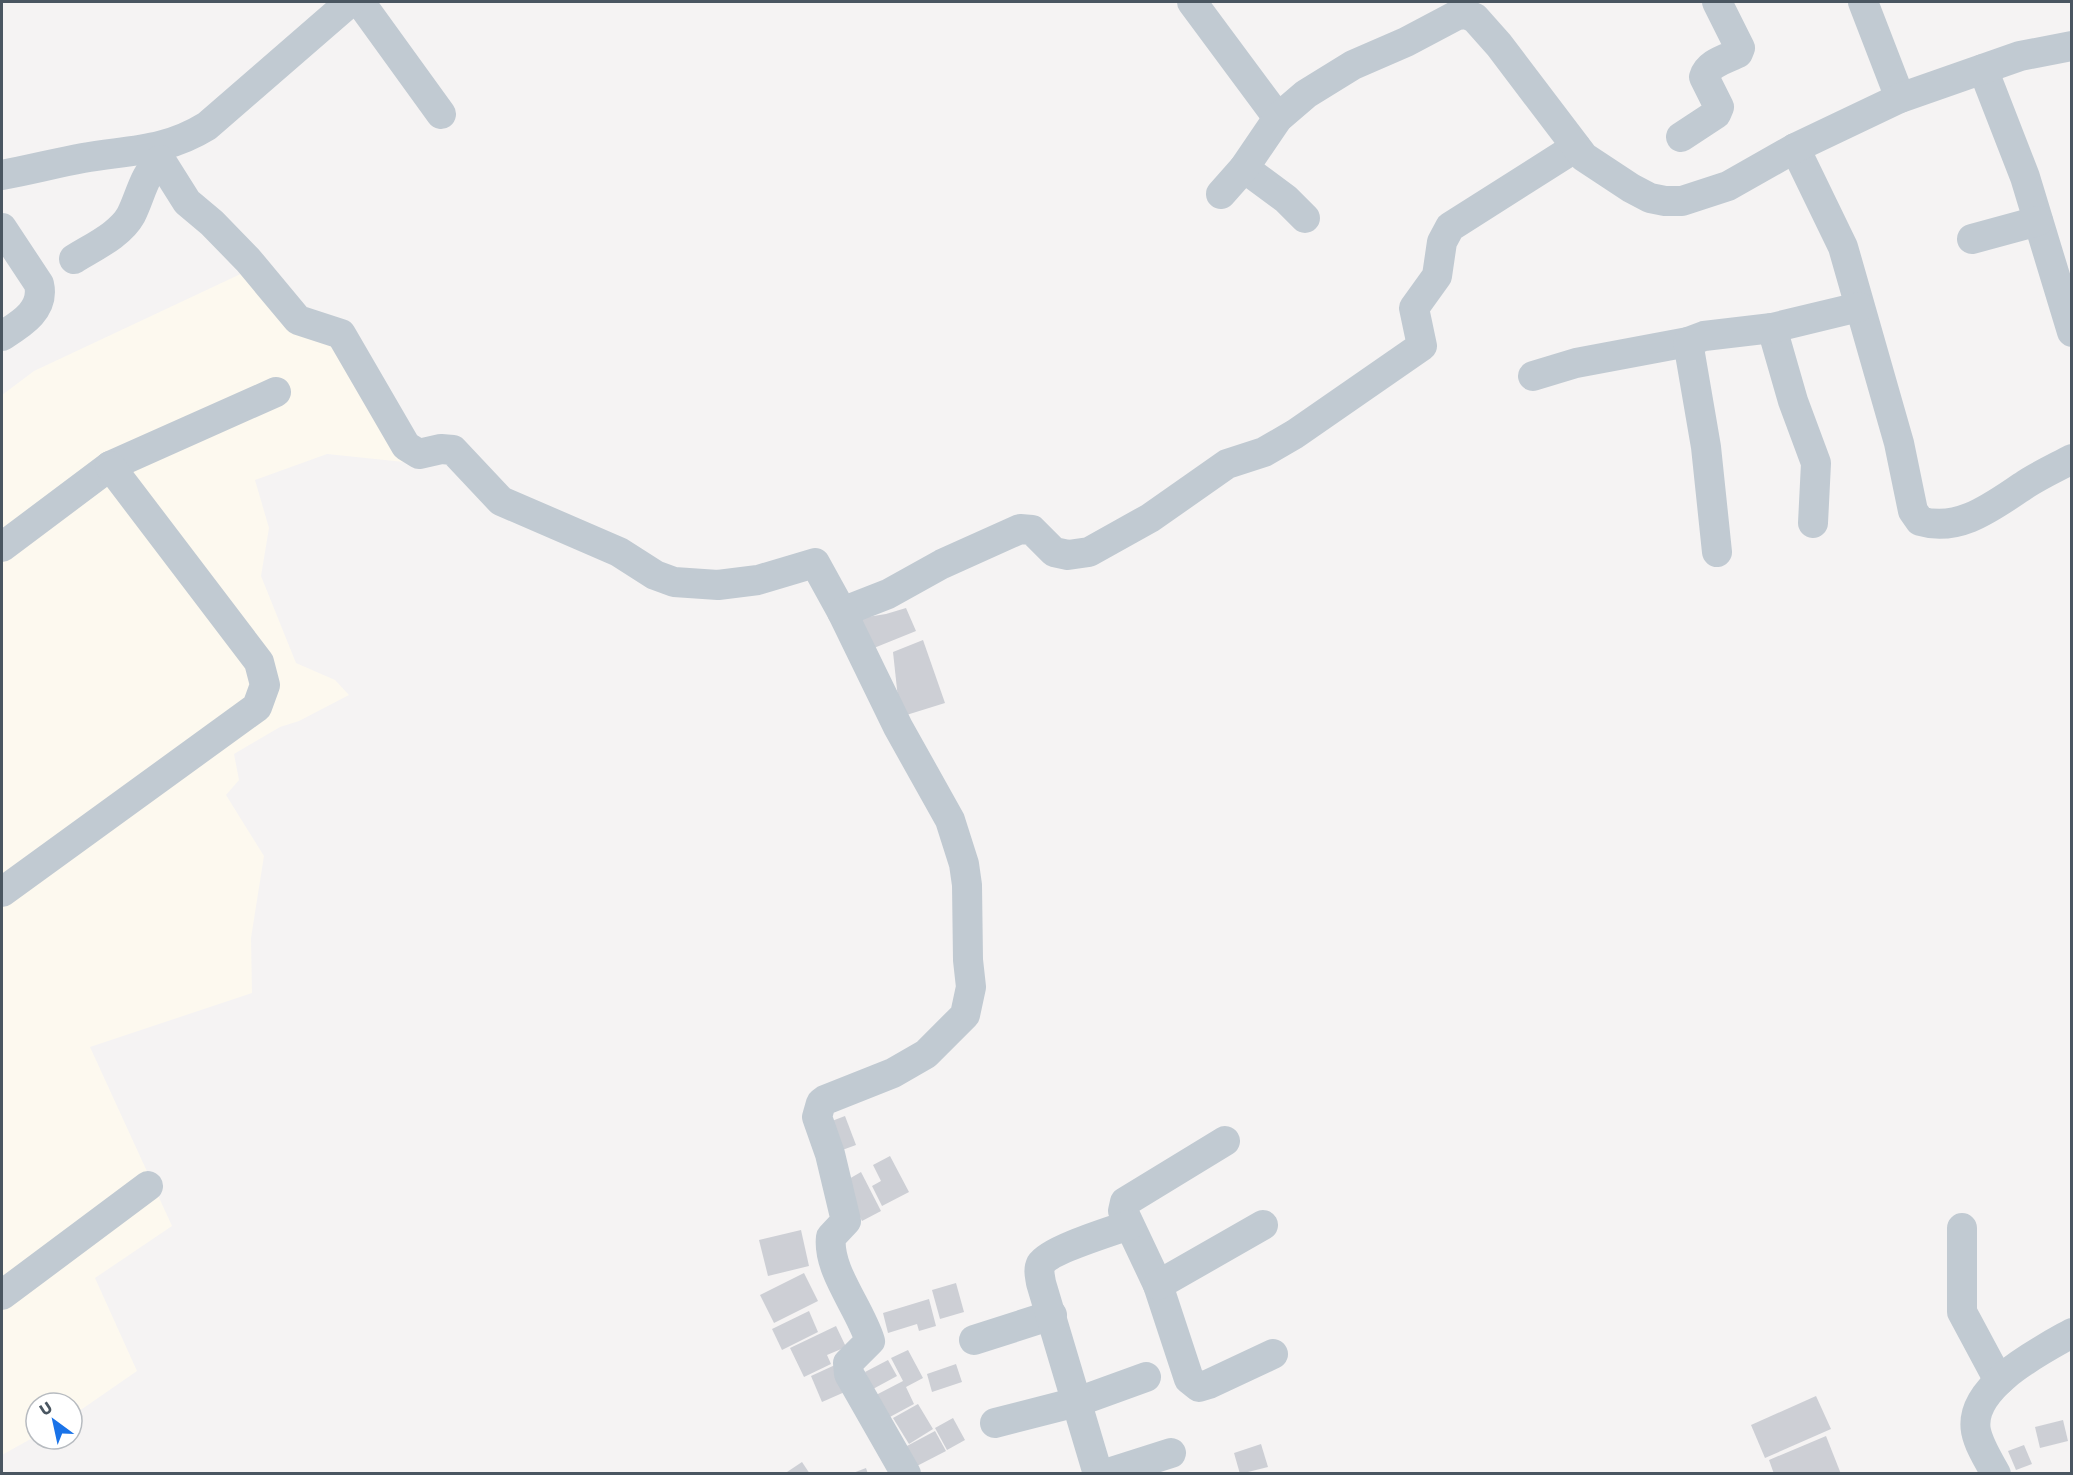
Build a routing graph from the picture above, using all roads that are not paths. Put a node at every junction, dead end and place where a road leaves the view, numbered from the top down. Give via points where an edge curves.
1 (350, 2) edge
2 (360, 2) edge
3 (1192, 2) edge
4 (1718, 2) edge
5 (1863, 2) edge
6 (1476, 10) edge
7 (2072, 46) edge
8 (1983, 69) junction
9 (1900, 98) junction
10 (441, 114) dead end
11 (1278, 118) junction
12 (1681, 137) dead end
13 (1575, 147) junction
14 (1795, 148) junction
15 (156, 154) junction
16 (1244, 168) junction
17 (2, 175) edge
18 (1221, 194) dead end
19 (1305, 218) dead end
20 (2038, 221) junction
21 (2, 228) edge
22 (1972, 239) dead end
23 (74, 259) dead end
24 (1859, 307) junction
25 (1773, 328) junction
26 (2072, 332) edge
27 (2, 336) edge
28 (1688, 342) junction
29 (1533, 376) dead end
30 (276, 392) dead end
31 (2072, 459) edge
32 (110, 466) junction
33 (1813, 523) dead end
34 (2, 547) edge
35 (1717, 552) dead end
36 (842, 612) junction
37 (2, 892) edge
38 (1225, 1141) dead end
39 (148, 1186) dead end
40 (1129, 1225) junction
41 (1263, 1225) dead end
42 (1962, 1228) dead end
43 (1158, 1285) junction
44 (2, 1295) edge
45 (1052, 1315) junction
46 (2072, 1333) edge
47 (974, 1340) dead end
48 (1273, 1354) dead end
49 (1146, 1377) dead end
50 (1999, 1381) junction
51 (1077, 1402) junction
52 (995, 1423) dead end
53 (1171, 1453) dead end
54 (906, 1473) edge
55 (1098, 1473) edge
56 (1105, 1473) edge
57 (1996, 1473) edge

1 - 15 street via 207,126
2 - 10 street
3 - 11 street
4 - 12 street via 1740,48 1738,53 1709,67 1704,77 1719,106 1716,114
5 - 9 street
6 - 11 street via 1447,18 1406,42 1353,65 1306,94
6 - 13 street
7 - 8 street via 2020,56
8 - 9 street
8 - 20 street
9 - 14 street
11 - 16 street
13 - 14 street via 1617,180 1650,198 1665,201 1682,201 1728,186
13 - 36 street via 1450,227 1442,242 1437,276 1414,308 1422,346 1295,434 1264,452 1227,464 1150,518 1089,552 1054,552 1032,530 1020,529 942,564 888,594
14 - 24 street via 1843,247
15 - 17 street via 84,158
15 - 23 street via 124,224
15 - 36 street via 187,202 248,260 298,320 341,334 412,452 453,450 501,501 619,552 674,582 718,585 759,580 815,563
16 - 18 street
16 - 19 street
20 - 22 street
20 - 26 street
21 - 27 street via 41,292 27,319
24 - 25 street
24 - 31 street via 1899,443 1913,511 1920,521 1950,524 1975,516
25 - 28 street via 1704,336
25 - 33 street via 1816,463
28 - 29 street via 1586,361
28 - 35 street via 1706,447
30 - 32 street
32 - 34 street
32 - 37 street via 259,662 265,685 257,707
36 - 54 street via 903,736 950,820 964,864 969,903 967,951 971,987 965,1015 926,1054 893,1073 825,1100 817,1117 846,1221 831,1238 832,1258 870,1341 848,1363 849,1374
38 - 40 street via 1125,1202 1123,1210
39 - 44 street
40 - 43 street
40 - 45 street via 1054,1254 1042,1263 1041,1282
41 - 43 street
42 - 50 street via 1962,1312
43 - 48 street via 1184,1369 1194,1385 1209,1384
45 - 47 street
45 - 51 street
46 - 50 street via 2028,1358
49 - 51 street
50 - 57 street via 1975,1417 1978,1438
51 - 52 street
51 - 55 street
53 - 56 street

